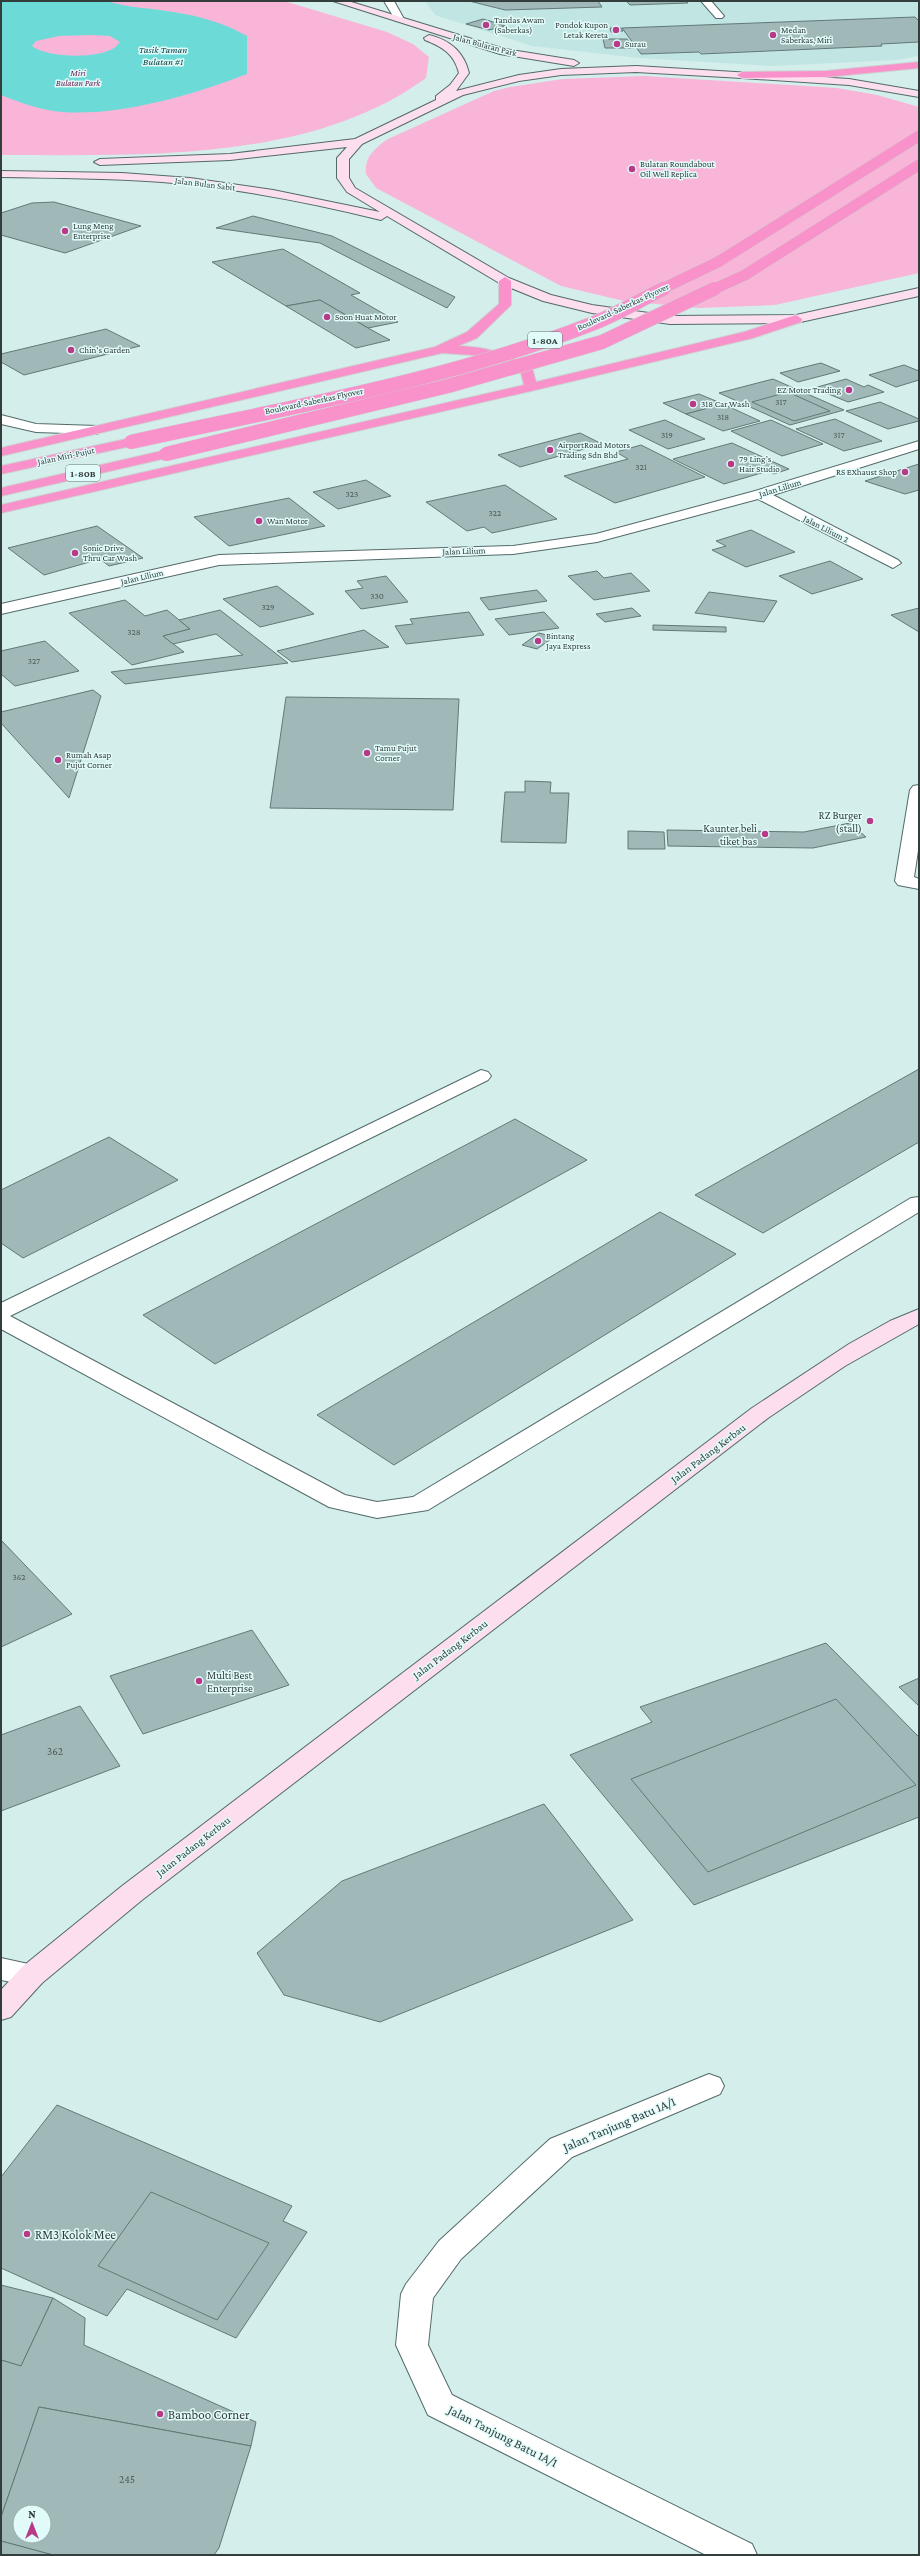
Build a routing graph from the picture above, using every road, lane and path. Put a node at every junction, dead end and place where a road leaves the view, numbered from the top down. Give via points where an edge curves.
1 (338, 1) edge
2 (389, 1) edge
3 (706, 1) edge
4 (366, 9) junction
5 (719, 16) dead end
6 (399, 19) junction
7 (919, 65) edge
8 (636, 69) junction
9 (742, 75) junction
10 (919, 94) edge
11 (433, 104) junction
12 (919, 136) edge
13 (358, 142) junction
14 (88, 162) dead end
15 (919, 165) edge
16 (1, 174) edge
17 (406, 222) junction
18 (505, 281) junction
19 (919, 292) edge
20 (796, 319) junction
21 (440, 350) junction
22 (531, 387) junction
23 (1, 420) edge
24 (97, 430) junction
25 (131, 442) joint
26 (919, 446) edge
27 (1, 452) edge
28 (166, 454) joint
29 (1, 470) edge
30 (1, 492) edge
31 (760, 494) junction
32 (1, 509) edge
33 (893, 563) dead end
34 (1, 609) edge
35 (919, 790) edge
36 (919, 884) edge
37 (480, 1076) dead end
38 (919, 1203) edge
39 (1, 1312) edge
40 (919, 1316) edge
41 (1, 1320) edge
42 (1, 1969) edge
43 (32, 1975) junction
44 (1, 2009) edge
45 (709, 2086) dead end
46 (740, 2555) edge

1 - 4 street, Jalan Bulatan Park
2 - 6 street
3 - 5 street
4 - 6 street, Jalan Bulatan Park
4 - 11 street via 448,46 461,60 464,73 454,87
6 - 8 street, Jalan Bulatan Park via 504,52 562,62
7 - 9 highway via 826,74
8 - 9 street
8 - 11 street via 561,72 518,78 485,85
9 - 10 street via 849,82
11 - 13 street
12 - 25 highway, Boulevard-Saberkas Flyover / 1-80A, bridge via 718,262 590,325 479,362 388,385
13 - 14 street, Jalan Bulan Sabit via 280,154 182,162
13 - 17 street via 343,158 343,178 350,190
15 - 28 highway, Boulevard-Saberkas Flyover / 1-80B, bridge via 745,274 602,342 448,386
16 - 17 street, Jalan Bulan Sabit via 97,175 213,185 326,202
17 - 18 street
18 - 20 street via 568,304 638,317 701,322
18 - 21 highway via 505,305 472,335
19 - 20 street
20 - 22 highway via 748,335
21 - 22 highway via 489,352 508,359 527,371
21 - 24 highway
22 - 32 highway
23 - 24 street via 36,428
24 - 27 highway
25 - 29 highway, Jalan Miri-Pujut / 1-80A
26 - 31 street, Jalan Lilium
28 - 30 highway, Jalan Miri-Pujut / 1-80B
31 - 33 street, Jalan Lilium 2
31 - 34 street, Jalan Lilium via 597,538 513,550 219,560
35 - 36 street via 904,881
37 - 39 street
38 - 41 street via 419,1504 377,1510 338,1501
40 - 43 street, Jalan Padang Kerbau via 820,1372 760,1413 132,1893
42 - 43 street
43 - 44 street, Jalan Padang Kerbau
45 - 46 street, Jalan Tanjung Batu 1A/1 via 561,2148 450,2250 436,2268 417,2294 412,2345 440,2405

